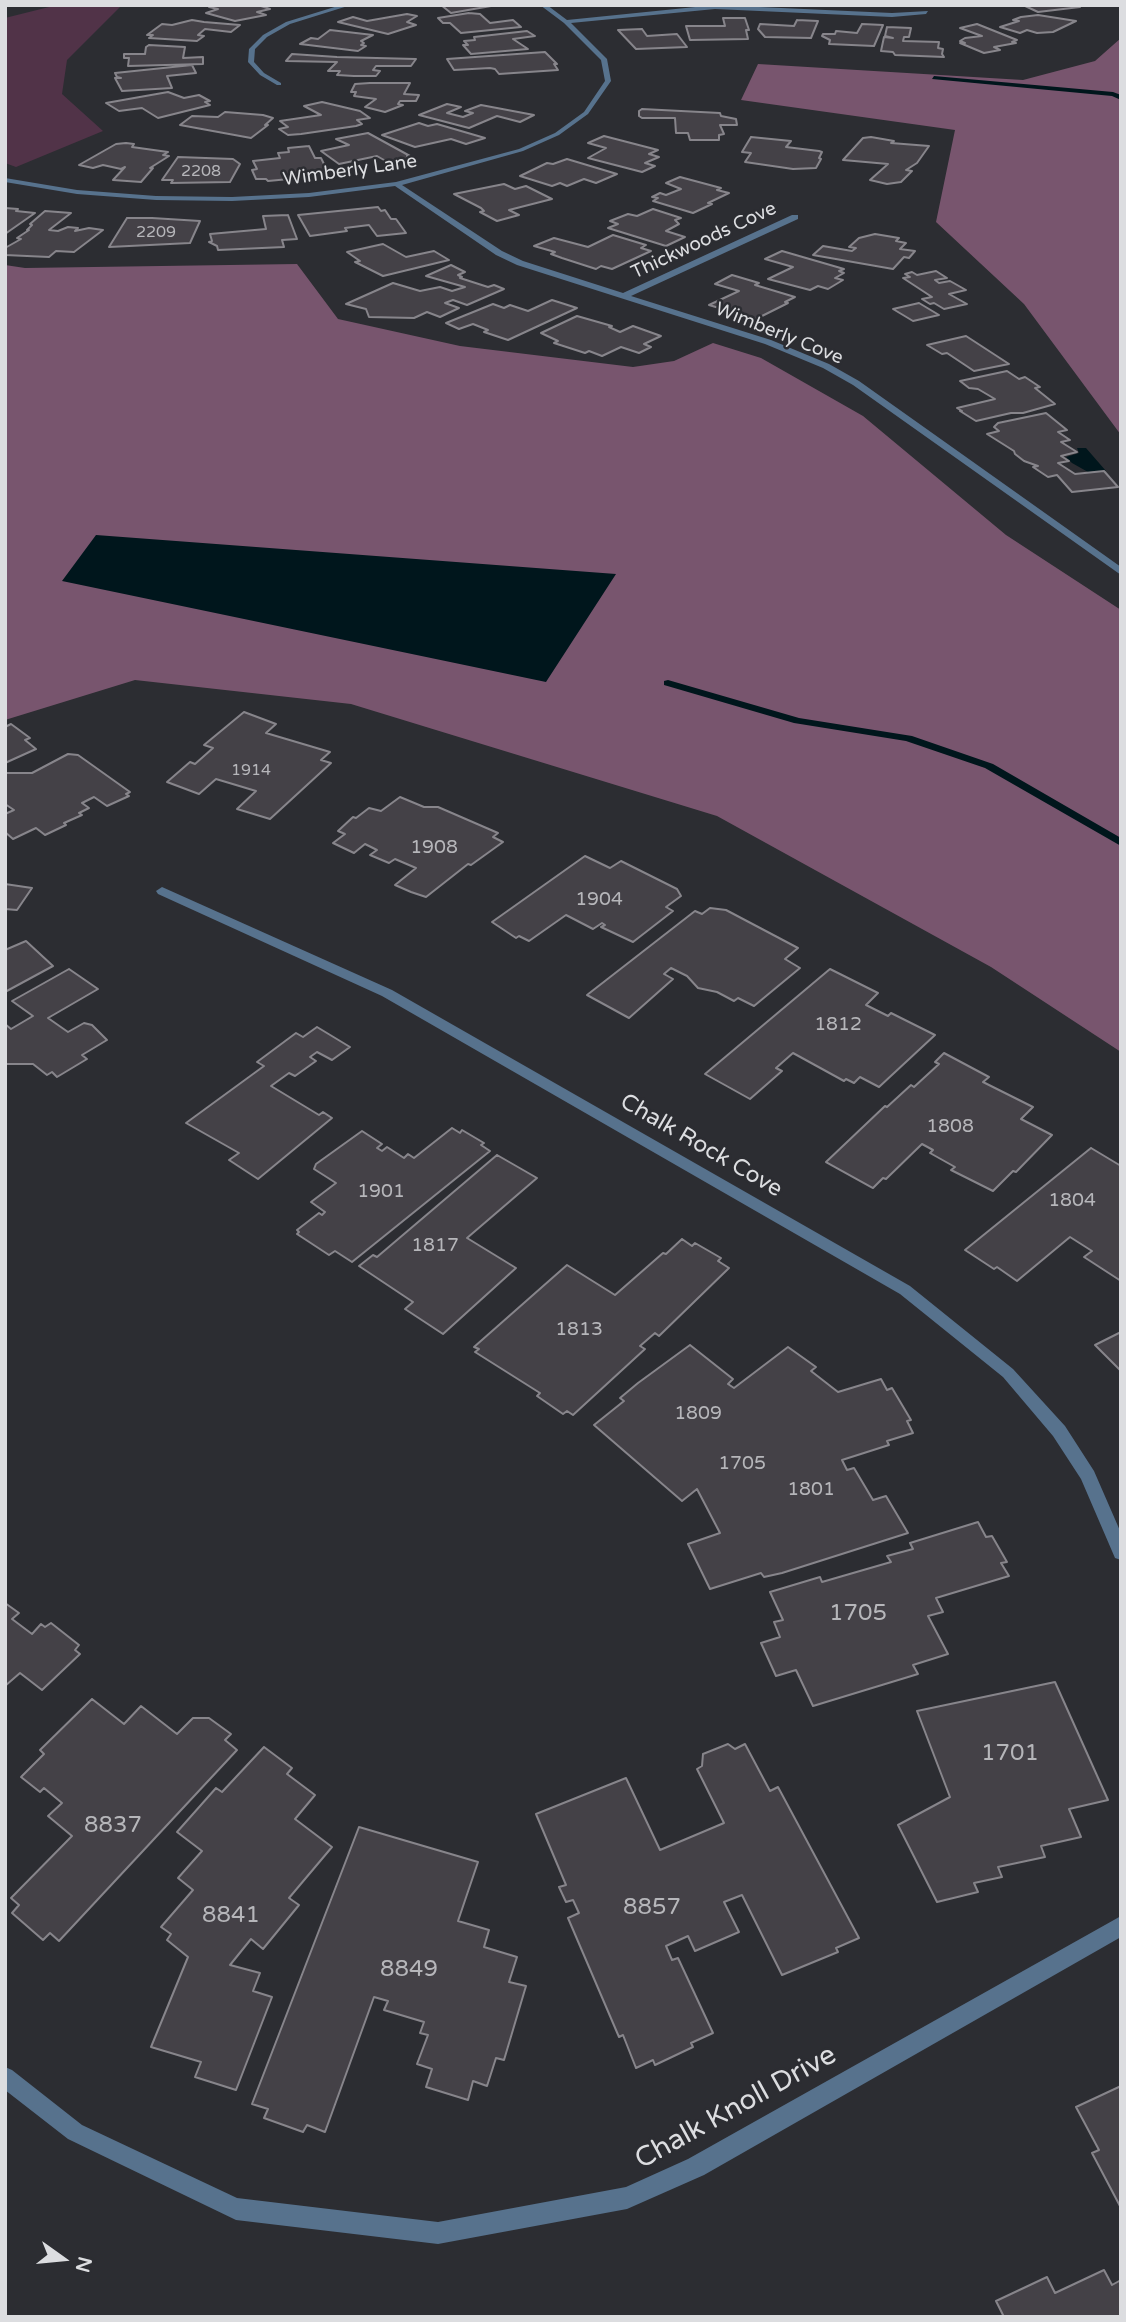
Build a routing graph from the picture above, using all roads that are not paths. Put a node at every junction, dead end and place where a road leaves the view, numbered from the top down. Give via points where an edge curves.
1 (348, 5) edge
2 (543, 5) edge
3 (769, 6) edge
4 (926, 12) dead end
5 (566, 22) junction
6 (279, 84) dead end
7 (5, 180) edge
8 (396, 184) junction
9 (795, 217) dead end
10 (626, 295) junction
11 (1121, 572) edge
12 (162, 891) dead end
13 (1121, 1553) edge
14 (1121, 1926) edge
15 (5, 2077) edge

1 - 6 street via 288,23 252,49 251,62
2 - 5 street, Wimberly Lane
3 - 4 street via 892,15
3 - 5 street via 663,10
5 - 8 street, Wimberly Lane via 604,60 608,81 586,113 557,134 521,150
7 - 8 street, Wimberly Lane via 77,192 181,199 309,195
8 - 10 street, Wimberly Cove via 499,253
9 - 10 street, Thickwoods Cove
10 - 11 street, Wimberly Cove via 826,366
12 - 13 street, Chalk Rock Cove via 387,993 905,1290 1008,1373 1059,1431 1088,1476
14 - 15 street, Chalk Knoll Drive via 696,2167 627,2198 438,2233 236,2209 75,2132

